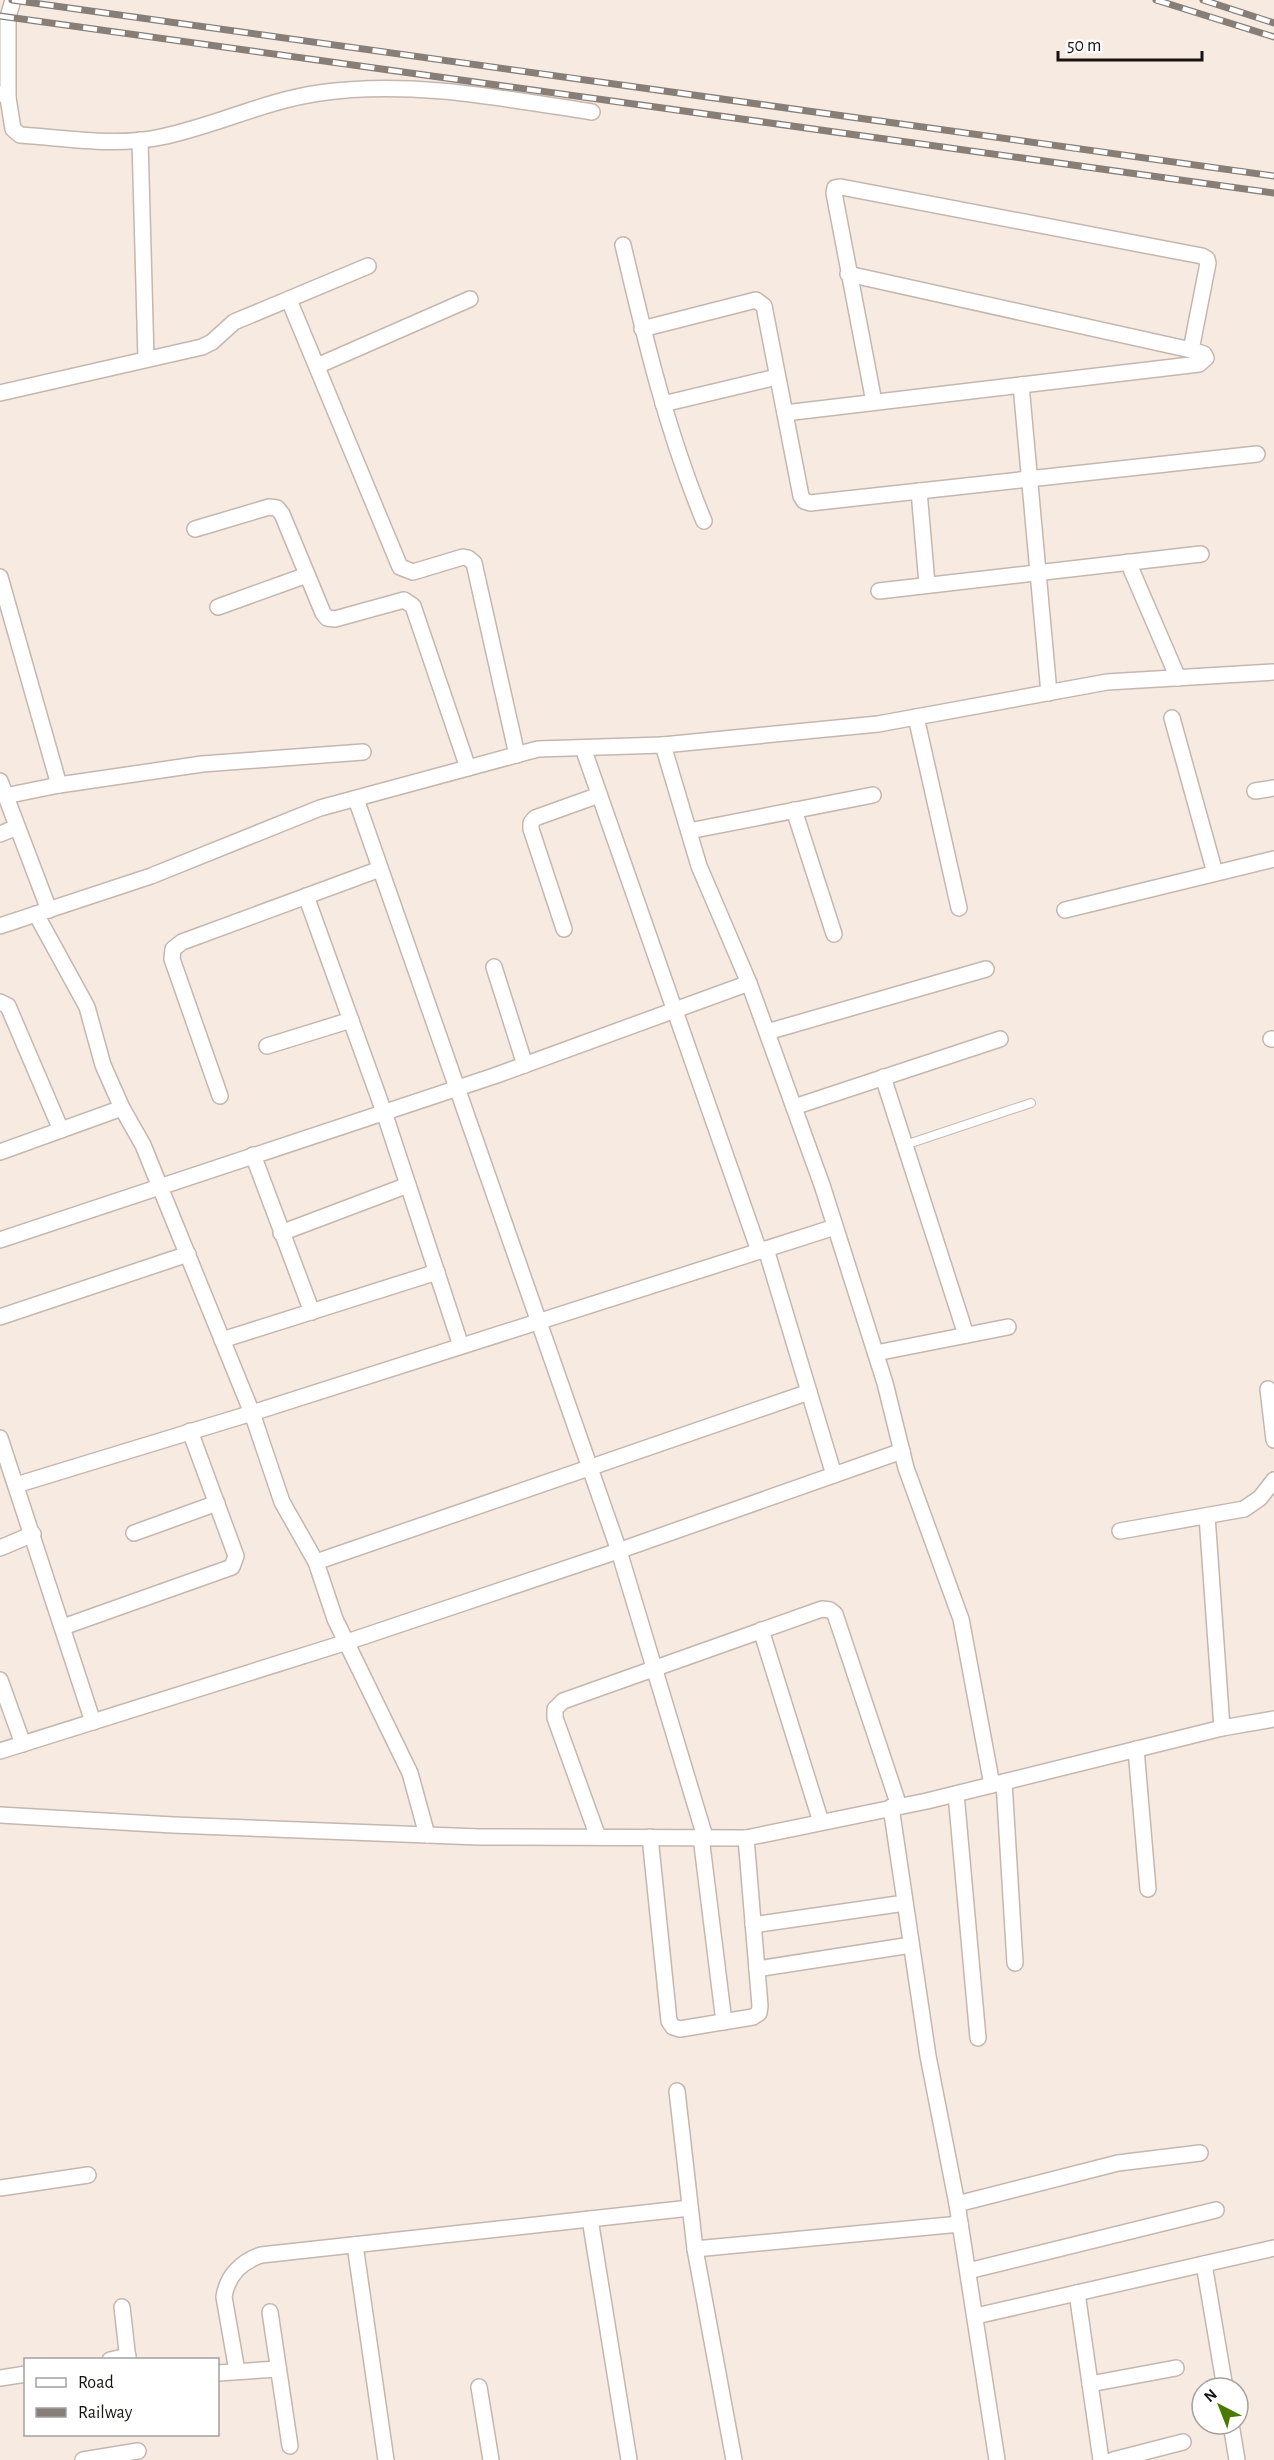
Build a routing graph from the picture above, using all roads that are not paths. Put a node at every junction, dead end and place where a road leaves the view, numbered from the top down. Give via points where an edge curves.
1 (12, 0) edge
2 (4, 96) edge
3 (592, 112) dead end
4 (140, 140) junction
5 (623, 245) dead end
6 (368, 266) dead end
7 (848, 274) junction
8 (470, 299) dead end
9 (289, 300) junction
10 (642, 329) junction
11 (1191, 350) junction
12 (146, 359) junction
13 (317, 366) junction
14 (777, 377) junction
15 (1021, 385) junction
16 (0, 393) edge
17 (874, 402) junction
18 (663, 404) junction
19 (784, 413) junction
20 (1257, 454) dead end
21 (1028, 479) junction
22 (919, 491) junction
23 (704, 521) dead end
24 (195, 529) dead end
25 (1201, 554) dead end
26 (1128, 562) junction
27 (1037, 572) junction
28 (307, 576) junction
29 (0, 577) edge
30 (927, 584) junction
31 (879, 591) dead end
32 (218, 607) dead end
33 (1274, 672) edge
34 (1178, 678) junction
35 (1049, 693) junction
36 (916, 717) junction
37 (1172, 718) dead end
38 (663, 745) junction
39 (583, 748) junction
40 (363, 752) dead end
41 (517, 755) junction
42 (468, 768) junction
43 (59, 785) junction
44 (1274, 788) edge
45 (3, 789) edge
46 (1256, 791) dead end
47 (599, 795) junction
48 (873, 795) dead end
49 (356, 799) junction
50 (794, 810) junction
51 (17, 827) junction
52 (689, 831) junction
53 (0, 834) edge
54 (1274, 860) edge
55 (380, 869) junction
56 (1215, 873) junction
57 (306, 896) junction
58 (959, 908) dead end
59 (1065, 910) dead end
60 (43, 912) junction
61 (0, 926) edge
62 (564, 929) dead end
63 (834, 934) dead end
64 (494, 966) dead end
65 (986, 969) dead end
66 (749, 983) junction
67 (0, 1002) edge
68 (674, 1011) junction
69 (351, 1020) junction
70 (767, 1032) junction
71 (1000, 1039) dead end
72 (267, 1046) dead end
73 (525, 1065) junction
74 (883, 1077) junction
75 (456, 1088) junction
76 (220, 1096) dead end
77 (1031, 1103) dead end
78 (794, 1107) junction
79 (122, 1108) junction
80 (384, 1112) junction
81 (61, 1130) junction
82 (905, 1145) junction
83 (0, 1152) edge
84 (253, 1155) junction
85 (408, 1185) junction
86 (160, 1187) junction
87 (835, 1227) junction
88 (281, 1233) junction
89 (0, 1240) edge
90 (762, 1250) junction
91 (188, 1254) junction
92 (437, 1272) junction
93 (312, 1312) junction
94 (0, 1317) edge
95 (540, 1321) junction
96 (1008, 1327) dead end
97 (966, 1335) junction
98 (222, 1340) junction
99 (461, 1346) junction
100 (876, 1353) junction
101 (1268, 1389) dead end
102 (809, 1392) junction
103 (252, 1413) junction
104 (190, 1431) junction
105 (0, 1438) edge
106 (1274, 1440) edge
107 (902, 1451) junction
108 (588, 1467) junction
109 (834, 1475) junction
110 (1274, 1480) edge
111 (16, 1485) junction
112 (217, 1503) junction
113 (1207, 1515) junction
114 (1120, 1531) dead end
115 (134, 1533) dead end
116 (33, 1534) junction
117 (0, 1548) edge
118 (619, 1551) junction
119 (316, 1562) junction
120 (63, 1627) junction
121 (761, 1630) junction
122 (347, 1642) junction
123 (655, 1669) junction
124 (0, 1680) edge
125 (1274, 1719) edge
126 (93, 1722) junction
127 (1222, 1728) junction
128 (23, 1744) junction
129 (1136, 1749) junction
130 (0, 1751) edge
131 (998, 1784) junction
132 (956, 1794) junction
133 (895, 1806) junction
134 (0, 1815) edge
135 (821, 1822) junction
136 (427, 1835) junction
137 (598, 1837) junction
138 (650, 1837) junction
139 (703, 1837) junction
140 (746, 1838) junction
141 (1148, 1889) dead end
142 (905, 1903) junction
143 (753, 1925) junction
144 (911, 1945) junction
145 (1015, 1963) dead end
146 (757, 1969) junction
147 (724, 2022) junction
148 (978, 2038) dead end
149 (677, 2091) dead end
150 (1200, 2153) dead end
151 (88, 2175) dead end
152 (0, 2188) edge
153 (955, 2195) junction
154 (690, 2208) junction
155 (1216, 2210) dead end
156 (590, 2219) junction
157 (960, 2224) junction
158 (355, 2244) junction
159 (1274, 2248) edge
160 (695, 2249) junction
161 (1204, 2264) junction
162 (968, 2271) junction
163 (1077, 2293) junction
164 (122, 2307) dead end
165 (270, 2312) dead end
166 (976, 2316) junction
167 (128, 2358) edge
168 (1176, 2367) dead end
169 (278, 2369) junction
170 (237, 2371) junction
171 (219, 2373) edge
172 (24, 2374) edge
173 (1223, 2376) edge
174 (0, 2378) edge
175 (1090, 2384) junction
176 (479, 2387) dead end
177 (137, 2436) edge
178 (1233, 2436) edge
179 (1183, 2442) dead end
180 (290, 2446) dead end
181 (139, 2455) edge
182 (83, 2460) edge
183 (386, 2460) edge
184 (491, 2460) edge
185 (629, 2460) edge
186 (734, 2460) edge
187 (997, 2460) edge
188 (1101, 2460) edge
189 (1113, 2460) edge
190 (1237, 2460) edge

1 - 2 street
2 - 4 street via 13,129 20,135
3 - 4 street via 457,92 371,88 283,100 179,133
4 - 12 street
5 - 10 street
6 - 9 street
7 - 11 street
7 - 11 street via 834,193 835,188 841,187 1202,256 1208,263
7 - 17 street
8 - 13 street
9 - 12 street via 234,322 202,347
9 - 13 street
10 - 14 street via 756,300 764,306
10 - 18 street
11 - 15 street via 1206,358 1203,362
12 - 16 street
13 - 41 street via 400,567 412,572 463,557 474,563
14 - 18 street
14 - 19 street
15 - 17 street
15 - 21 street
17 - 19 street
18 - 23 street via 682,469
19 - 22 street via 804,501
20 - 21 street
21 - 22 street
21 - 27 street
22 - 30 street
24 - 28 street via 277,508
25 - 26 street
26 - 27 street
26 - 34 street
27 - 30 street
27 - 35 street
28 - 32 street
28 - 42 street via 327,618 404,600 413,606
29 - 43 street
30 - 31 street
33 - 34 street
34 - 35 street via 1107,682
35 - 36 street
36 - 38 street
36 - 58 street
37 - 56 street
38 - 39 street
38 - 52 street
39 - 41 street via 538,749
39 - 47 street
40 - 43 street via 202,764
41 - 42 street
42 - 49 street
43 - 45 street
44 - 46 street
45 - 51 street
47 - 62 street via 535,818 531,823
47 - 68 street
48 - 50 street
49 - 55 street
49 - 60 street via 320,808 151,876
50 - 52 street
50 - 63 street
51 - 53 street
51 - 60 street
52 - 66 street via 699,866
54 - 56 street
55 - 57 street
55 - 75 street
56 - 59 street
57 - 69 street
57 - 76 street via 182,942 173,949 172,959
60 - 61 street
60 - 79 street via 87,1007 103,1065
64 - 73 street
65 - 70 street
66 - 68 street
66 - 70 street
67 - 81 street via 8,1006
68 - 73 street
68 - 90 street
69 - 72 street
69 - 80 street
70 - 78 street
71 - 74 street
73 - 75 street
74 - 78 street
74 - 82 street
75 - 80 street
75 - 95 street
77 - 82 lane
78 - 87 street
79 - 81 street
79 - 86 street
80 - 84 street
80 - 85 street
81 - 83 street
82 - 97 street
84 - 86 street
84 - 88 street
85 - 88 street
85 - 92 street
86 - 89 street
86 - 91 street
87 - 90 street
87 - 100 street
88 - 93 street
90 - 95 street
90 - 102 street
91 - 94 street
91 - 98 street
92 - 93 street
92 - 99 street
93 - 98 street
95 - 99 street
95 - 108 street
96 - 97 street
97 - 100 street
98 - 103 street
99 - 103 street
100 - 107 street
101 - 106 street
102 - 108 street
102 - 109 street
103 - 104 street
103 - 119 street via 282,1502
104 - 111 street
104 - 112 street
105 - 111 street
107 - 109 street
107 - 131 street via 961,1619
108 - 118 street
108 - 119 street
109 - 118 street
110 - 113 street via 1254,1504
111 - 116 street
112 - 115 street
112 - 120 street via 236,1556 232,1567
113 - 114 street
113 - 127 street
116 - 117 street
116 - 120 street
118 - 122 street
118 - 123 street
119 - 122 street
120 - 126 street
121 - 123 street
121 - 133 street via 822,1609 836,1614
121 - 135 street
122 - 126 street
122 - 136 street via 410,1773
123 - 137 street via 563,1701 555,1709
123 - 139 street
124 - 128 street
125 - 127 street
126 - 128 street
127 - 129 street
128 - 130 street
129 - 131 street
129 - 141 street
131 - 132 street
131 - 145 street
132 - 133 street
132 - 148 street
133 - 135 street
133 - 142 street
134 - 136 street
135 - 140 street
136 - 137 street
137 - 138 street
138 - 139 street
138 - 147 street via 669,2021 680,2029
139 - 140 street
139 - 147 street
140 - 143 street
142 - 143 street
142 - 144 street
143 - 146 street
144 - 146 street
144 - 153 street
146 - 147 street via 759,2013
149 - 154 street
150 - 153 street via 1118,2163
151 - 152 street
153 - 157 street
154 - 156 street
154 - 160 street
155 - 162 street
156 - 158 street
156 - 185 street
157 - 160 street
157 - 162 street
158 - 170 street via 261,2255 239,2266 225,2286 224,2297
158 - 183 street
159 - 161 street
160 - 186 street
161 - 163 street
161 - 173 street
162 - 166 street
163 - 166 street
163 - 175 street
164 - 167 street
165 - 169 street
166 - 187 street
168 - 175 street
169 - 170 street
169 - 180 street
170 - 171 street
172 - 174 street
175 - 188 street
176 - 184 street
177 - 181 street
178 - 190 street
179 - 189 street
181 - 182 street

